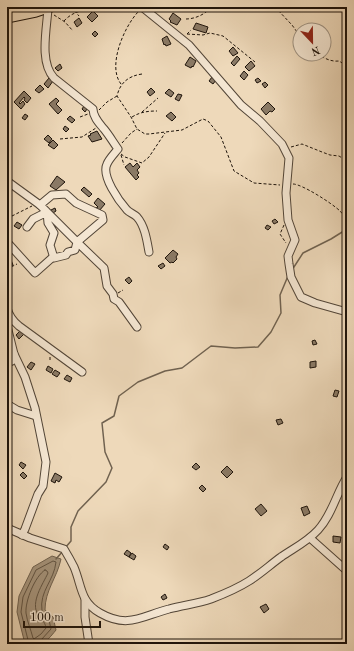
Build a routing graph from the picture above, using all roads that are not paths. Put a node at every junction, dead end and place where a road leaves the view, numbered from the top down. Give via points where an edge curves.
1 (11, 7) edge
2 (7, 8) edge
3 (141, 8) edge
4 (49, 9) edge
5 (7, 18) edge
6 (7, 181) edge
7 (38, 204) junction
8 (47, 212) junction
9 (27, 227) dead end
10 (7, 242) edge
11 (77, 242) junction
12 (149, 252) dead end
13 (54, 257) junction
14 (7, 308) edge
15 (347, 312) edge
16 (7, 326) edge
17 (137, 327) dead end
18 (14, 354) junction
19 (7, 363) edge
20 (82, 372) dead end
21 (7, 404) edge
22 (36, 416) junction
23 (347, 477) edge
24 (7, 528) edge
25 (22, 535) junction
26 (310, 538) junction
27 (347, 571) edge
28 (84, 599) junction
29 (90, 644) edge

1 - 2 street
3 - 15 street via 189,45 241,105 272,132 285,150 289,162 286,185 288,220 295,240 288,256 291,277 301,297
4 - 5 main road
4 - 12 street via 45,42 48,71 94,109 100,125 118,149 107,164 106,175 127,210 137,218
6 - 7 street
7 - 8 street
7 - 11 street via 52,195 66,194 76,203 102,215 103,220
8 - 9 street via 33,219
8 - 11 street
8 - 13 street via 48,223 54,233 50,245
10 - 13 street via 35,273
11 - 13 street via 75,250
11 - 17 street via 104,268 107,286 114,300 119,302
14 - 20 street via 19,326
16 - 18 street
18 - 19 street via 12,361
18 - 22 street via 25,377
21 - 22 street
22 - 25 street via 46,462 43,486
23 - 26 street via 327,519
24 - 25 street
25 - 28 street via 64,549 74,567
26 - 27 street
26 - 28 street via 250,581 228,592 133,622 122,622 100,613
28 - 29 street

